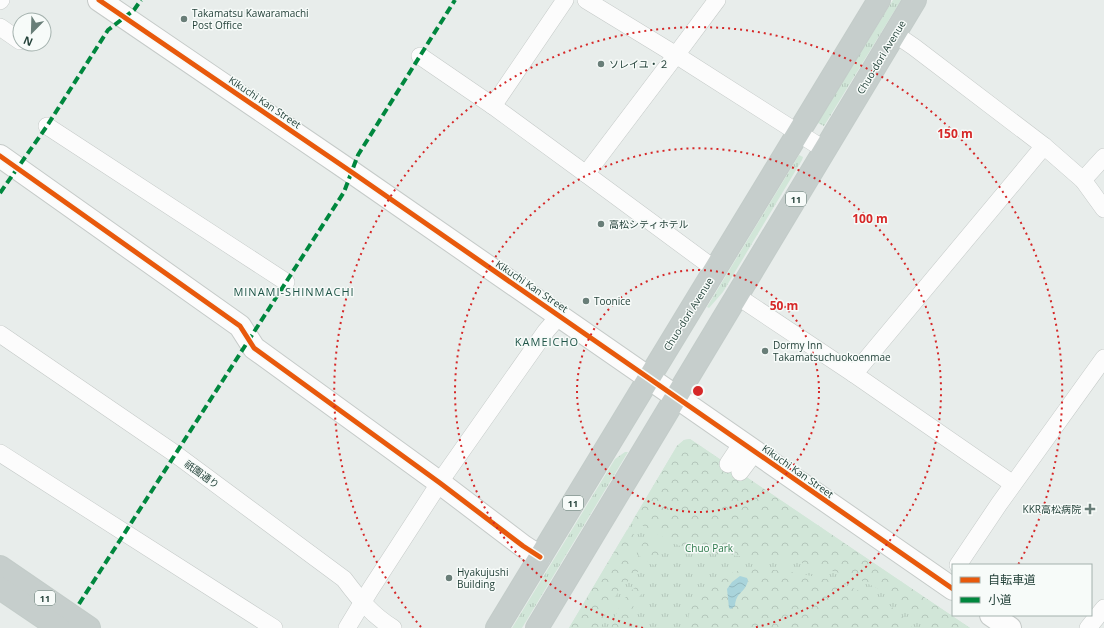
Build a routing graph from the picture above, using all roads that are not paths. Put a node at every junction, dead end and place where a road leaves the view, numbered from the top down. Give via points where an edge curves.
1 (99, 0) edge
2 (565, 0) edge
3 (716, 0) edge
4 (915, 0) edge
5 (589, 1) edge
6 (873, 2) edge
7 (0, 27) edge
8 (895, 34) junction
9 (12, 35) edge
10 (676, 55) junction
11 (420, 56) dead end
12 (493, 106) junction
13 (47, 126) dead end
14 (798, 133) junction
15 (1044, 146) junction
16 (825, 150) junction
17 (0, 156) edge
18 (1104, 157) edge
19 (586, 174) junction
20 (1083, 180) junction
21 (1104, 209) edge
22 (716, 270) junction
23 (286, 282) dead end
24 (737, 296) junction
25 (559, 316) junction
26 (0, 334) edge
27 (1104, 358) edge
28 (854, 374) junction
29 (648, 378) junction
30 (676, 397) junction
31 (748, 447) junction
32 (0, 453) edge
33 (734, 468) dead end
34 (440, 483) junction
35 (1013, 484) junction
36 (540, 557) junction
37 (959, 564) edge
38 (0, 567) edge
39 (950, 582) edge
40 (0, 588) edge
41 (362, 603) junction
42 (1104, 608) edge
43 (992, 616) edge
44 (59, 628) edge
45 (89, 628) edge
46 (274, 628) edge
47 (347, 628) edge
48 (393, 628) edge
49 (497, 628) edge
50 (537, 628) edge
51 (1010, 628) edge
52 (1088, 628) edge

1 - 25 street, Kikuchi Kan Street
2 - 12 street
3 - 10 street
4 - 8 highway, Chuo-dori Avenue / 11
5 - 10 street
6 - 14 highway, Chuo-dori Avenue / 11
7 - 9 street
8 - 15 street
8 - 16 highway, Chuo-dori Avenue / 11
10 - 14 street
10 - 19 street
11 - 12 street
12 - 19 street
13 - 23 street
14 - 16 street
14 - 22 highway, Chuo-dori Avenue / 11
15 - 20 street
15 - 28 street
16 - 24 highway, Chuo-dori Avenue / 11
17 - 34 street via 240,326 254,348
18 - 20 street
19 - 22 street
20 - 21 street
22 - 29 highway, Chuo-dori Avenue / 11
24 - 28 street
24 - 30 highway, Chuo-dori Avenue / 11
25 - 29 street, Kikuchi Kan Street
25 - 34 street
26 - 41 street, 祇園通り via 174,453 344,579
27 - 35 street
28 - 35 street
29 - 30 street, Kikuchi Kan Street
29 - 36 highway, Chuo-dori Avenue / 11
30 - 31 street, Kikuchi Kan Street
30 - 50 highway, Chuo-dori Avenue / 11
31 - 33 street
31 - 39 street, Kikuchi Kan Street
32 - 46 street
34 - 36 street
34 - 41 street
35 - 37 street
36 - 49 highway, Chuo-dori Avenue / 11
38 - 45 highway, 11
40 - 44 highway, 11
41 - 47 street
41 - 48 street, 祇園通り
42 - 52 street
43 - 51 street

